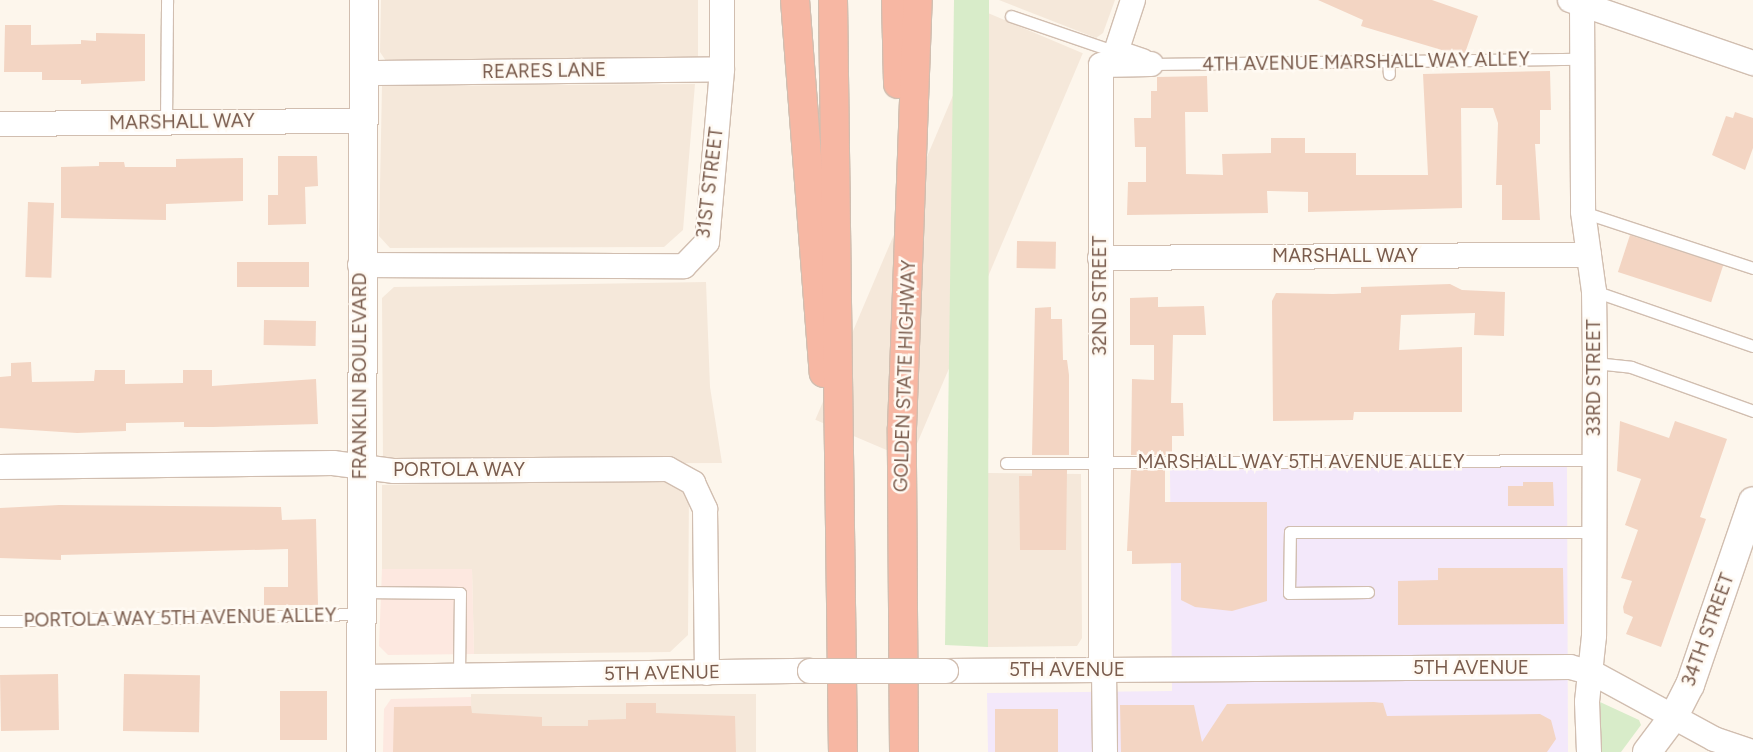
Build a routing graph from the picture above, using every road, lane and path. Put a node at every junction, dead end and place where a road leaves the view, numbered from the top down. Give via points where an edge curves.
1 (166, 0) edge
2 (364, 0) edge
3 (722, 0) edge
4 (795, 0) edge
5 (833, 0) edge
6 (896, 0) edge
7 (918, 0) edge
8 (1134, 0) edge
9 (1576, 2) edge
10 (1011, 16) dead end
11 (1116, 52) junction
12 (1582, 60) junction
13 (1388, 61) junction
14 (1753, 63) edge
15 (1151, 64) junction
16 (722, 69) junction
17 (364, 73) junction
18 (1389, 74) dead end
19 (364, 120) junction
20 (166, 122) junction
21 (0, 124) edge
22 (1584, 212) junction
23 (1590, 254) junction
24 (1100, 258) junction
25 (360, 265) junction
26 (1753, 268) edge
27 (1594, 291) junction
28 (1753, 346) edge
29 (1595, 363) junction
30 (1753, 411) edge
31 (902, 428) junction
32 (1595, 460) junction
33 (1006, 463) dead end
34 (1100, 463) junction
35 (359, 466) junction
36 (0, 467) edge
37 (1753, 501) edge
38 (1595, 532) junction
39 (842, 584) junction
40 (1368, 592) dead end
41 (359, 603) junction
42 (0, 621) edge
43 (1102, 670) junction
44 (707, 673) junction
45 (1593, 673) junction
46 (361, 676) junction
47 (459, 676) junction
48 (1674, 716) junction
49 (360, 752) edge
50 (843, 752) edge
51 (904, 752) edge
52 (1105, 752) edge
53 (1589, 752) edge
54 (1647, 752) edge
55 (1752, 752) edge

1 - 20 lane
2 - 17 main road, FRANKLIN BOULEVARD
3 - 16 street, 31ST STREET
4 - 39 highway
5 - 39 highway
6 - 31 highway
7 - 31 highway, GOLDEN STATE HIGHWAY
8 - 11 street
9 - 12 street, 33RD STREET
9 - 14 street
10 - 11 lane
11 - 15 street
12 - 13 lane, 4TH AVENUE MARSHALL WAY ALLEY
12 - 22 street, 33RD STREET
13 - 15 lane, 4TH AVENUE MARSHALL WAY ALLEY
13 - 18 lane
15 - 24 street, 32ND STREET via 1101,65
16 - 17 street, REARES LANE
16 - 25 street, 31ST STREET via 707,242 684,266
17 - 19 main road, FRANKLIN BOULEVARD
19 - 20 street, MARSHALL WAY
19 - 25 main road, FRANKLIN BOULEVARD
20 - 21 street, MARSHALL WAY
22 - 23 street, 33RD STREET
22 - 26 lane
23 - 24 street, MARSHALL WAY
23 - 27 street, 33RD STREET
24 - 34 street, 32ND STREET
25 - 35 main road, FRANKLIN BOULEVARD
27 - 28 lane
27 - 29 street, 33RD STREET
29 - 30 lane via 1631,367
29 - 32 street, 33RD STREET
31 - 51 highway, GOLDEN STATE HIGHWAY
32 - 34 lane, MARSHALL WAY 5TH AVENUE ALLEY
32 - 38 street, 33RD STREET
33 - 34 lane, MARSHALL WAY 5TH AVENUE ALLEY
34 - 43 street, 32ND STREET
35 - 36 street, PORTOLA WAY
35 - 41 main road, FRANKLIN BOULEVARD
35 - 44 street, PORTOLA WAY via 394,471 668,469 694,483 705,509
37 - 48 main road, 34TH STREET via 1690,685
38 - 40 lane via 1290,532 1289,594
38 - 45 street, 33RD STREET
39 - 50 highway
41 - 42 lane, PORTOLA WAY 5TH AVENUE ALLEY
41 - 46 main road, FRANKLIN BOULEVARD
41 - 47 lane, PORTOLA WAY 5TH AVENUE ALLEY via 460,593
43 - 44 street, 5TH AVENUE, bridge
43 - 45 street, 5TH AVENUE via 1570,668
43 - 52 street, 32ND STREET
44 - 47 street, 5TH AVENUE
45 - 48 street, 5TH AVENUE
45 - 53 street, 33RD STREET via 1587,702
46 - 47 street, 5TH AVENUE
46 - 49 main road, FRANKLIN BOULEVARD
48 - 54 main road, 34TH STREET
48 - 55 street, 5TH AVENUE via 1714,739

